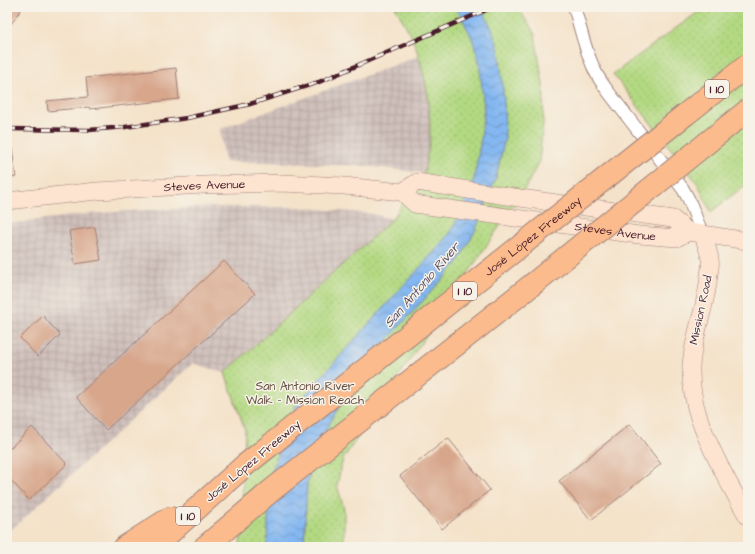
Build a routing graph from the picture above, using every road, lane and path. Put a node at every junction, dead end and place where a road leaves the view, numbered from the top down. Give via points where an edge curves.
1 (574, 7) edge
2 (748, 64) edge
3 (748, 110) edge
4 (402, 192) junction
5 (7, 201) edge
6 (695, 233) junction
7 (748, 241) edge
8 (223, 484) junction
9 (748, 517) edge
10 (125, 547) edge
11 (154, 547) edge
12 (205, 547) edge

1 - 6 street, Mission Road via 592,66 610,94 683,189 689,200
2 - 8 highway, José López Freeway / I 10, bridge
3 - 12 highway, bridge via 272,490
4 - 5 main road, Steves Avenue via 282,183 97,191
4 - 6 main road, Steves Avenue via 415,204 506,217 639,235 677,238
4 - 6 main road, Steves Avenue via 417,182 673,220
6 - 7 main road, Steves Avenue
6 - 9 main road, Mission Road via 710,261 709,283 693,349 694,400 705,435
8 - 10 highway
8 - 11 highway, José López Freeway / I 10

